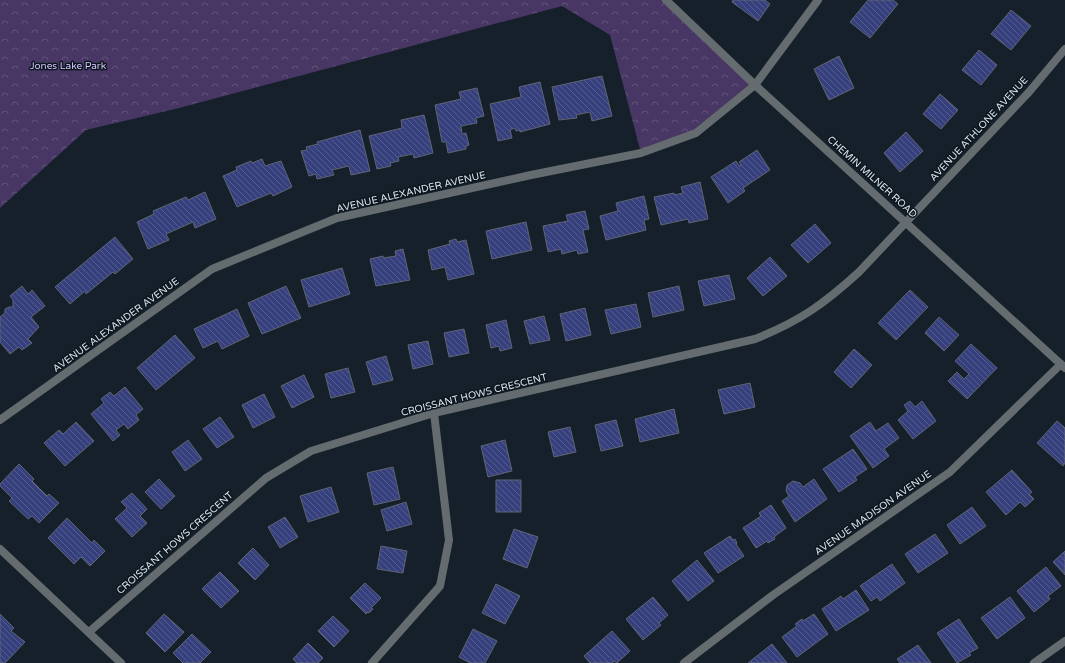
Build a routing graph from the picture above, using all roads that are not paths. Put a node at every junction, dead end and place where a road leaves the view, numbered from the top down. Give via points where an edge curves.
1 (666, 0) edge
2 (818, 0) edge
3 (1065, 49) edge
4 (755, 85) junction
5 (906, 222) junction
6 (1063, 366) edge
7 (434, 413) junction
8 (0, 420) edge
9 (0, 549) edge
10 (89, 632) junction
11 (1065, 641) edge
12 (121, 663) edge
13 (372, 663) edge
14 (684, 663) edge
15 (1034, 663) edge

1 - 4 street, CHEMIN MILNER ROAD
2 - 4 street, AVENUE ALEXANDER AVENUE
3 - 5 street, AVENUE ATHLONE AVENUE
4 - 5 street, CHEMIN MILNER ROAD
4 - 8 street, AVENUE ALEXANDER AVENUE via 696,133 641,153 337,218 212,269
5 - 6 street, CHEMIN MILNER ROAD
5 - 7 street, CROISSANT HOWS CRESCENT via 860,272 829,299 780,329 755,339
6 - 14 street, AVENUE MADISON AVENUE via 950,472 773,595
7 - 10 street, CROISSANT HOWS CRESCENT via 311,451 266,478
7 - 13 street via 449,540 440,586
9 - 10 street
10 - 12 street
11 - 15 street

